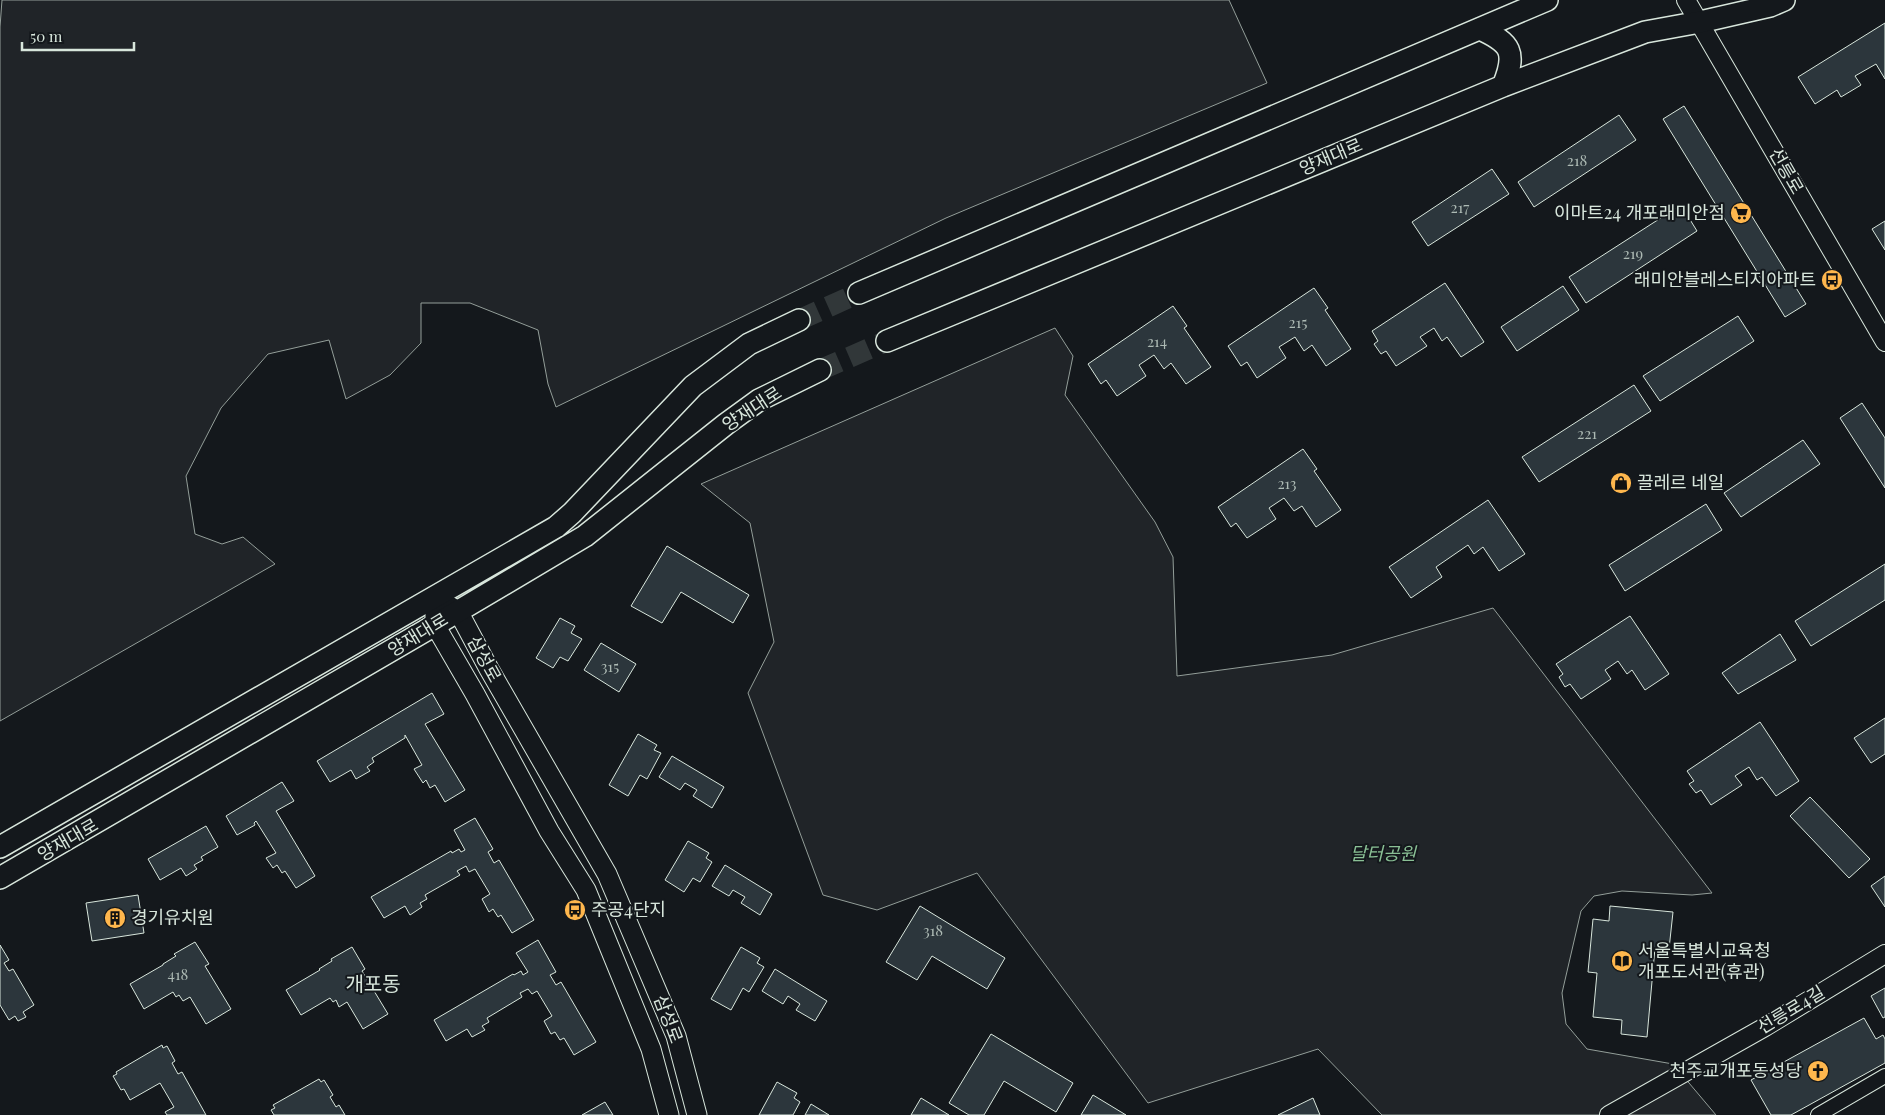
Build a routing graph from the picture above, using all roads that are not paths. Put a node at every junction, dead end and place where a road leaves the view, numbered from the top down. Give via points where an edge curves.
1 (1547, 0) edge
2 (1686, 0) edge
3 (1784, 0) edge
4 (1700, 22) junction
5 (1480, 29) junction
6 (1503, 86) junction
7 (859, 293) tunnel mouth
8 (799, 320) tunnel mouth
9 (887, 341) tunnel mouth
10 (1885, 342) edge
11 (820, 370) tunnel mouth
12 (435, 597) junction
13 (458, 611) junction
14 (436, 625) junction
15 (0, 847) edge
16 (0, 878) edge
17 (1885, 954) edge
18 (1885, 1076) edge
19 (669, 1115) edge
20 (697, 1115) edge
21 (1609, 1115) edge
22 (1818, 1115) edge

1 - 5 main road
2 - 4 street, 선릉로
3 - 4 main road, 양재대로
4 - 6 main road, 양재대로 via 1645,32
4 - 10 street, 선릉로
5 - 6 main road via 1501,39 1510,52 1511,68
5 - 7 main road
6 - 9 main road, 양재대로
8 - 12 main road, 양재대로 via 749,344 693,386 556,526
11 - 13 main road, 양재대로 via 759,400 585,536
12 - 13 main road
12 - 14 main road, 삼성로
12 - 15 main road, 양재대로
13 - 14 main road, 양재대로
13 - 20 main road, 삼성로 via 607,874 676,1036
14 - 16 main road, 양재대로
14 - 19 main road, 삼성로 via 549,831 586,890 651,1049
17 - 21 street, 선릉로4길
18 - 22 street

